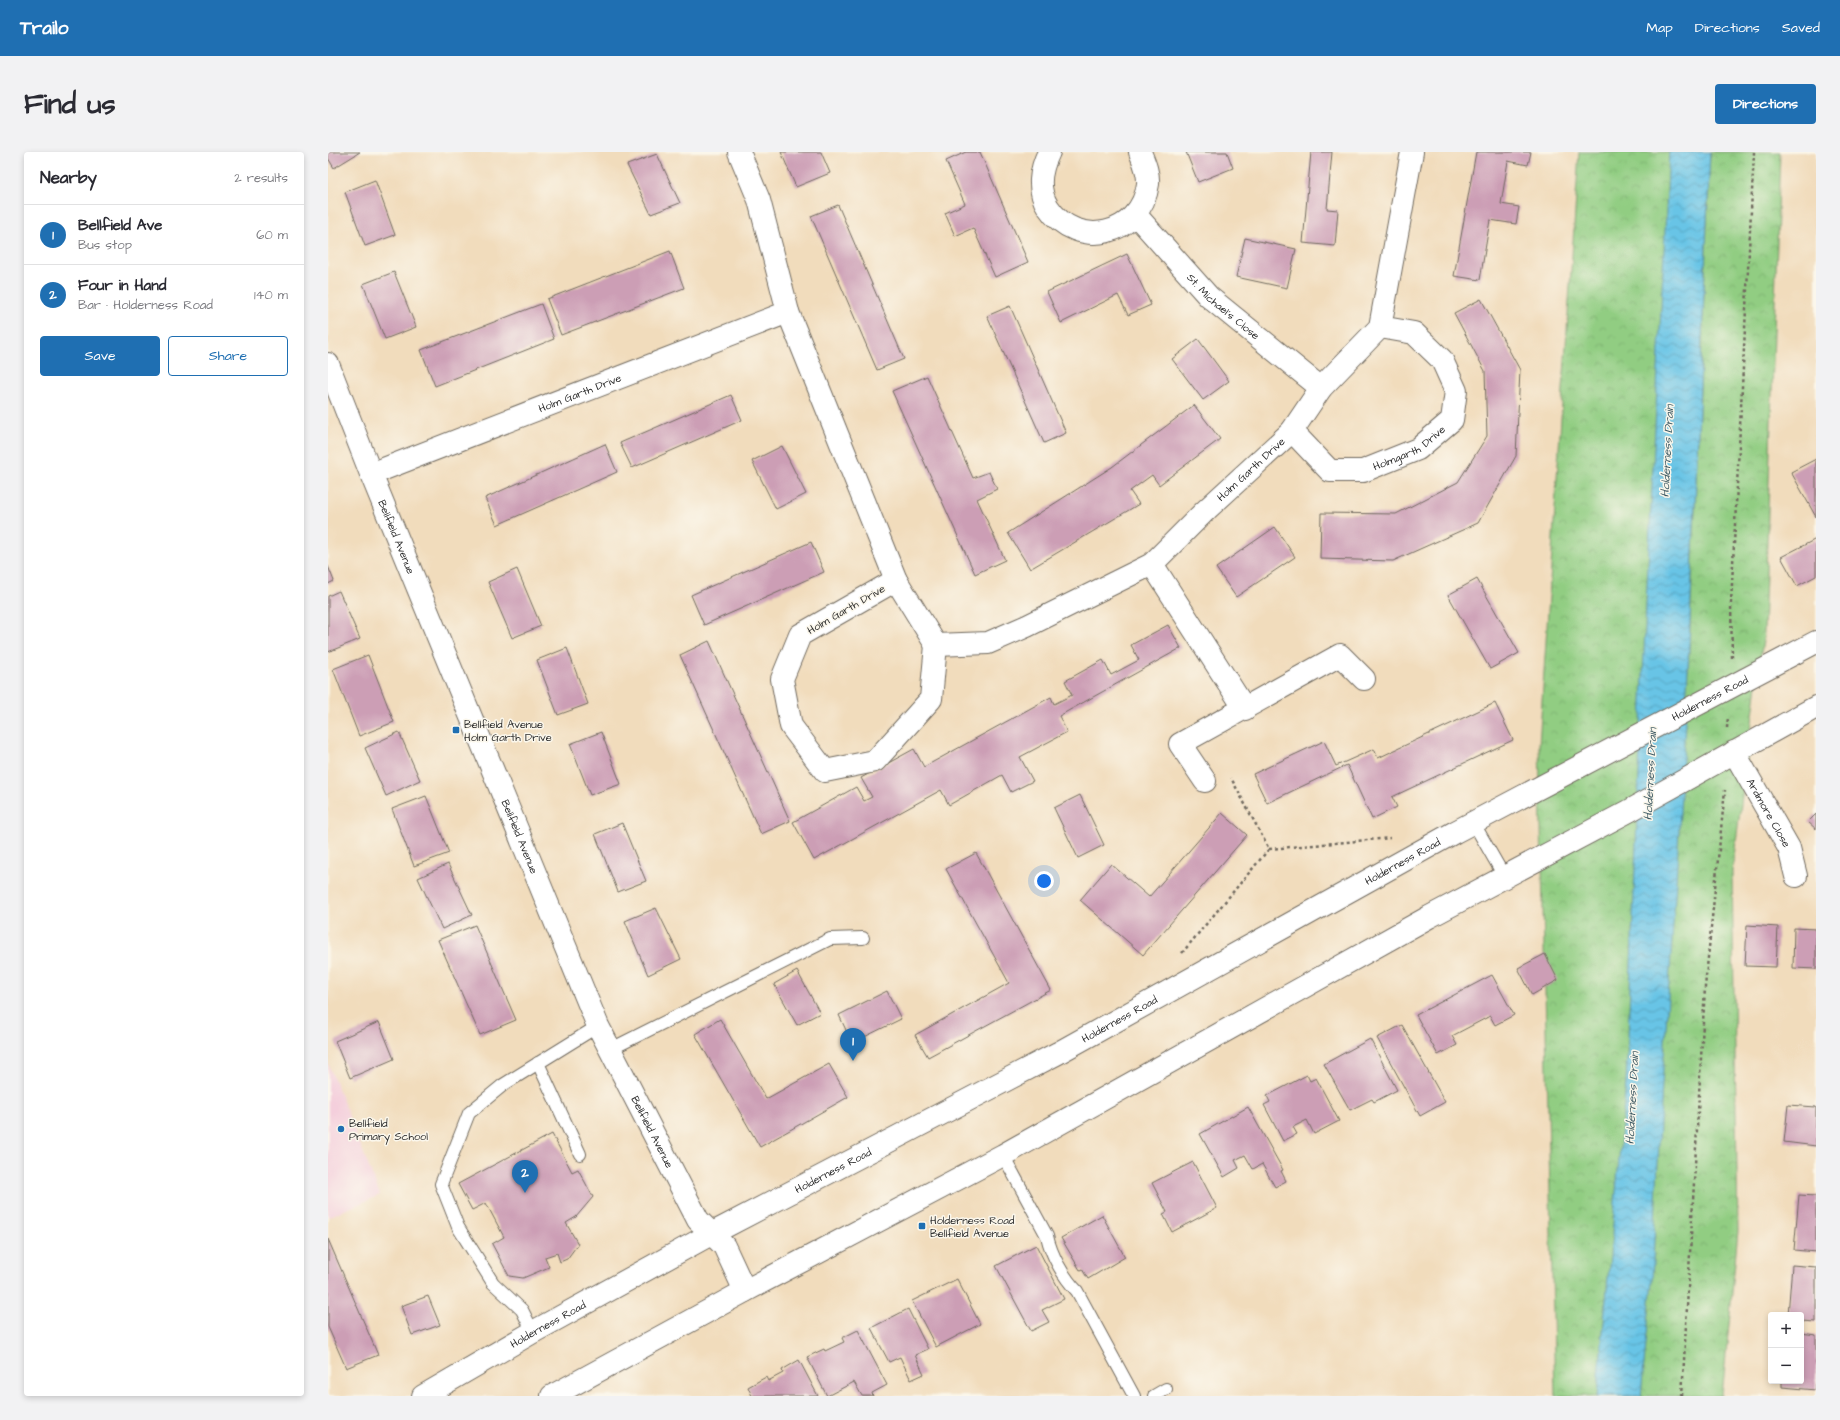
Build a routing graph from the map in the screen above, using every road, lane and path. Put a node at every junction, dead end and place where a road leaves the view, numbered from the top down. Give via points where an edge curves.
1 (739, 152) edge
2 (1049, 152) edge
3 (1140, 152) edge
4 (1412, 152) edge
5 (1754, 152) edge
6 (1135, 214) junction
7 (788, 312) junction
8 (1380, 327) junction
9 (328, 364) edge
10 (1321, 388) junction
11 (1292, 431) junction
12 (371, 474) junction
13 (1152, 564) junction
14 (896, 580) junction
15 (1816, 642) edge
16 (936, 645) junction
17 (1364, 679) dead end
18 (1732, 688) junction
19 (1816, 707) edge
20 (1244, 709) junction
21 (1729, 755) junction
22 (1205, 781) joint
23 (1473, 822) junction
24 (1393, 837) dead end
25 (1269, 849) junction
26 (1504, 876) junction
27 (1796, 876) dead end
28 (863, 938) dead end
29 (1178, 958) dead end
30 (598, 1026) junction
31 (609, 1050) junction
32 (538, 1063) junction
33 (580, 1154) dead end
34 (1003, 1154) junction
35 (711, 1234) junction
36 (745, 1291) junction
37 (533, 1332) junction
38 (1166, 1389) dead end
39 (423, 1396) edge
40 (552, 1396) edge
41 (1134, 1396) edge
42 (1154, 1396) edge
43 (1682, 1396) edge

1 - 7 main road, Holm Garth Drive via 759,200
2 - 6 main road via 1042,164 1040,183 1044,200 1054,216 1068,228 1086,233 1104,233 1121,226
3 - 6 main road via 1146,166 1148,183 1144,200
4 - 8 main road
5 - 18 path via 1732,603
6 - 10 main road, St. Michael's Close via 1209,297
7 - 12 main road, Holm Garth Drive
7 - 14 main road, Holm Garth Drive
8 - 10 main road, Holm Garth Drive
8 - 11 main road, Holmgarth Drive via 1414,333 1442,360 1456,391 1452,420 1418,449 1363,471 1330,471
9 - 12 main road, Bellfield Avenue
10 - 11 main road, Holm Garth Drive
11 - 13 main road, Holm Garth Drive
12 - 30 main road, Bellfield Avenue
13 - 16 main road, Holm Garth Drive via 988,643
13 - 20 main road
14 - 16 main road, Holm Garth Drive
14 - 16 main road, Holm Garth Drive via 800,635 782,679 791,726 825,771 875,761 931,699
15 - 18 main road, Holderness Road
17 - 20 main road via 1340,655
18 - 21 path
18 - 23 main road, Holderness Road
19 - 21 main road
20 - 22 main road via 1180,744
21 - 26 main road
21 - 27 main road, Ardmore Close via 1789,848
21 - 43 path via 1705,987
22 - 25 path via 1230,775
23 - 26 lane
23 - 35 main road, Holderness Road via 1058,1053
24 - 25 path
25 - 29 path
26 - 34 main road
28 - 31 lane via 830,939
30 - 31 main road, Bellfield Avenue
30 - 32 lane
31 - 35 main road, Bellfield Avenue via 698,1220
32 - 33 lane
32 - 37 lane via 503,1084 469,1113 441,1184 458,1227 493,1283 522,1310
34 - 36 main road
34 - 41 lane via 1047,1236 1049,1246 1077,1291
35 - 36 main road, Bellfield Avenue via 724,1246
35 - 37 main road, Holderness Road
36 - 40 main road
37 - 39 main road, Holderness Road
38 - 42 lane

